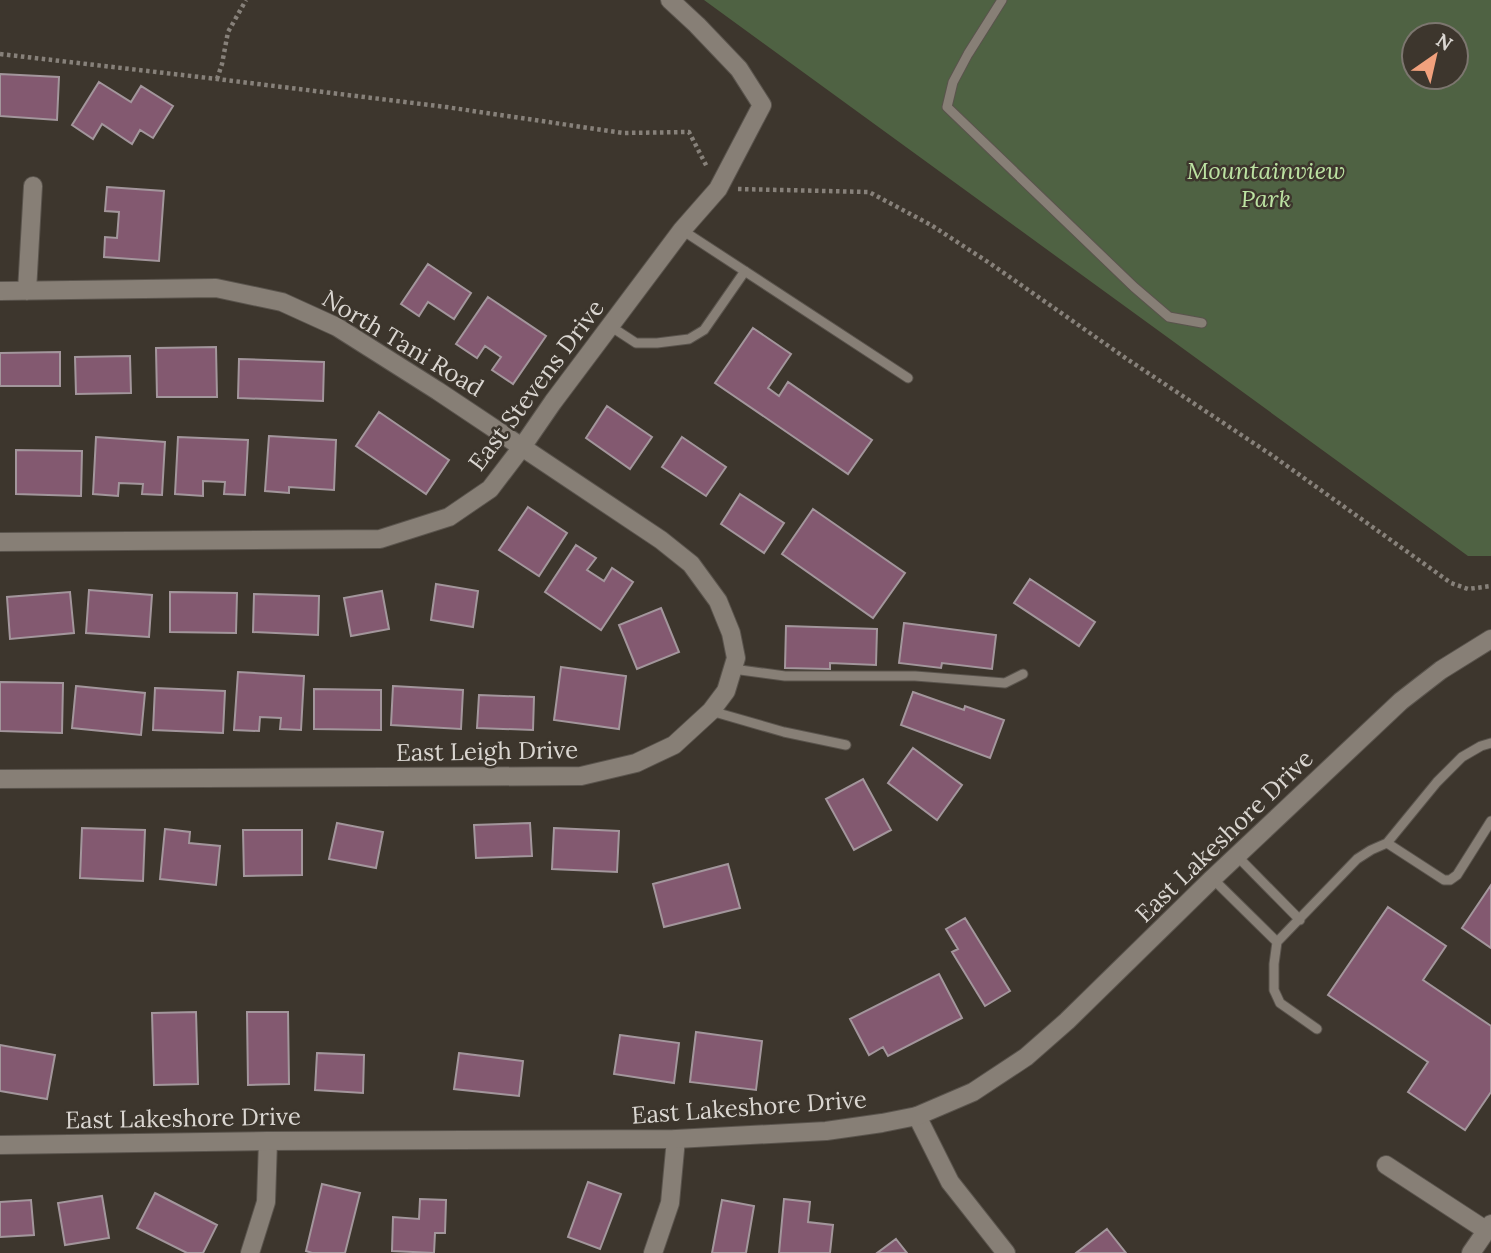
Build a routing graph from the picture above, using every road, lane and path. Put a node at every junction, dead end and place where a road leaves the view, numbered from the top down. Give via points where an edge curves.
1 (246, 0) edge
2 (670, 0) edge
3 (1002, 0) edge
4 (0, 54) edge
5 (218, 79) junction
6 (33, 186) dead end
7 (718, 189) junction
8 (682, 230) junction
9 (745, 271) junction
10 (0, 291) edge
11 (27, 291) junction
12 (1202, 323) dead end
13 (610, 326) junction
14 (908, 378) dead end
15 (523, 447) junction
16 (0, 542) edge
17 (1491, 586) edge
18 (1491, 639) edge
19 (733, 669) junction
20 (1023, 674) dead end
21 (711, 711) junction
22 (1491, 743) edge
23 (846, 745) dead end
24 (0, 779) edge
25 (1491, 821) edge
26 (1387, 843) junction
27 (1237, 856) junction
28 (1213, 879) junction
29 (1300, 920) junction
30 (1277, 942) junction
31 (1317, 1029) dead end
32 (916, 1116) junction
33 (676, 1139) junction
34 (268, 1141) junction
35 (0, 1145) edge
36 (1386, 1165) dead end
37 (1489, 1228) edge
38 (250, 1253) edge
39 (653, 1253) edge
40 (1006, 1253) edge
41 (1471, 1253) edge

1 - 5 path via 228,32
2 - 7 street, East Stevens Drive via 739,69 762,105
3 - 12 lane via 953,82 947,107 1169,317
4 - 5 path
5 - 7 path via 623,134 689,131
6 - 11 street
7 - 8 street, East Stevens Drive
7 - 17 path via 869,192 991,264 1451,583 1468,589
8 - 9 lane
8 - 13 street, East Stevens Drive
9 - 13 lane via 704,330 689,339 636,343
9 - 14 lane
10 - 11 street, North Tani Road
11 - 15 street, North Tani Road via 216,288 282,302 337,327
13 - 15 street, East Stevens Drive
15 - 16 street, East Stevens Drive via 491,489 449,517 380,539
15 - 19 street, East Leigh Drive via 691,564 718,601 731,633 736,658
18 - 27 street, East Lakeshore Drive via 1401,701
19 - 20 lane via 785,676 915,676 1005,682
19 - 21 street, East Leigh Drive via 726,691
21 - 23 lane
21 - 24 street, East Leigh Drive via 674,745 636,763 581,776
22 - 26 lane via 1462,757
25 - 26 lane via 1450,880
26 - 29 lane via 1357,859
27 - 28 street, East Lakeshore Drive
27 - 29 lane
28 - 30 lane
28 - 32 street, East Lakeshore Drive via 1026,1057 973,1092
29 - 30 lane
30 - 31 lane via 1274,990 1280,1003
32 - 33 street, East Lakeshore Drive via 826,1131
32 - 40 street via 950,1182
33 - 34 street, East Lakeshore Drive
33 - 39 street via 670,1203
34 - 35 street, East Lakeshore Drive
34 - 38 street via 266,1202
36 - 37 street
37 - 41 street

